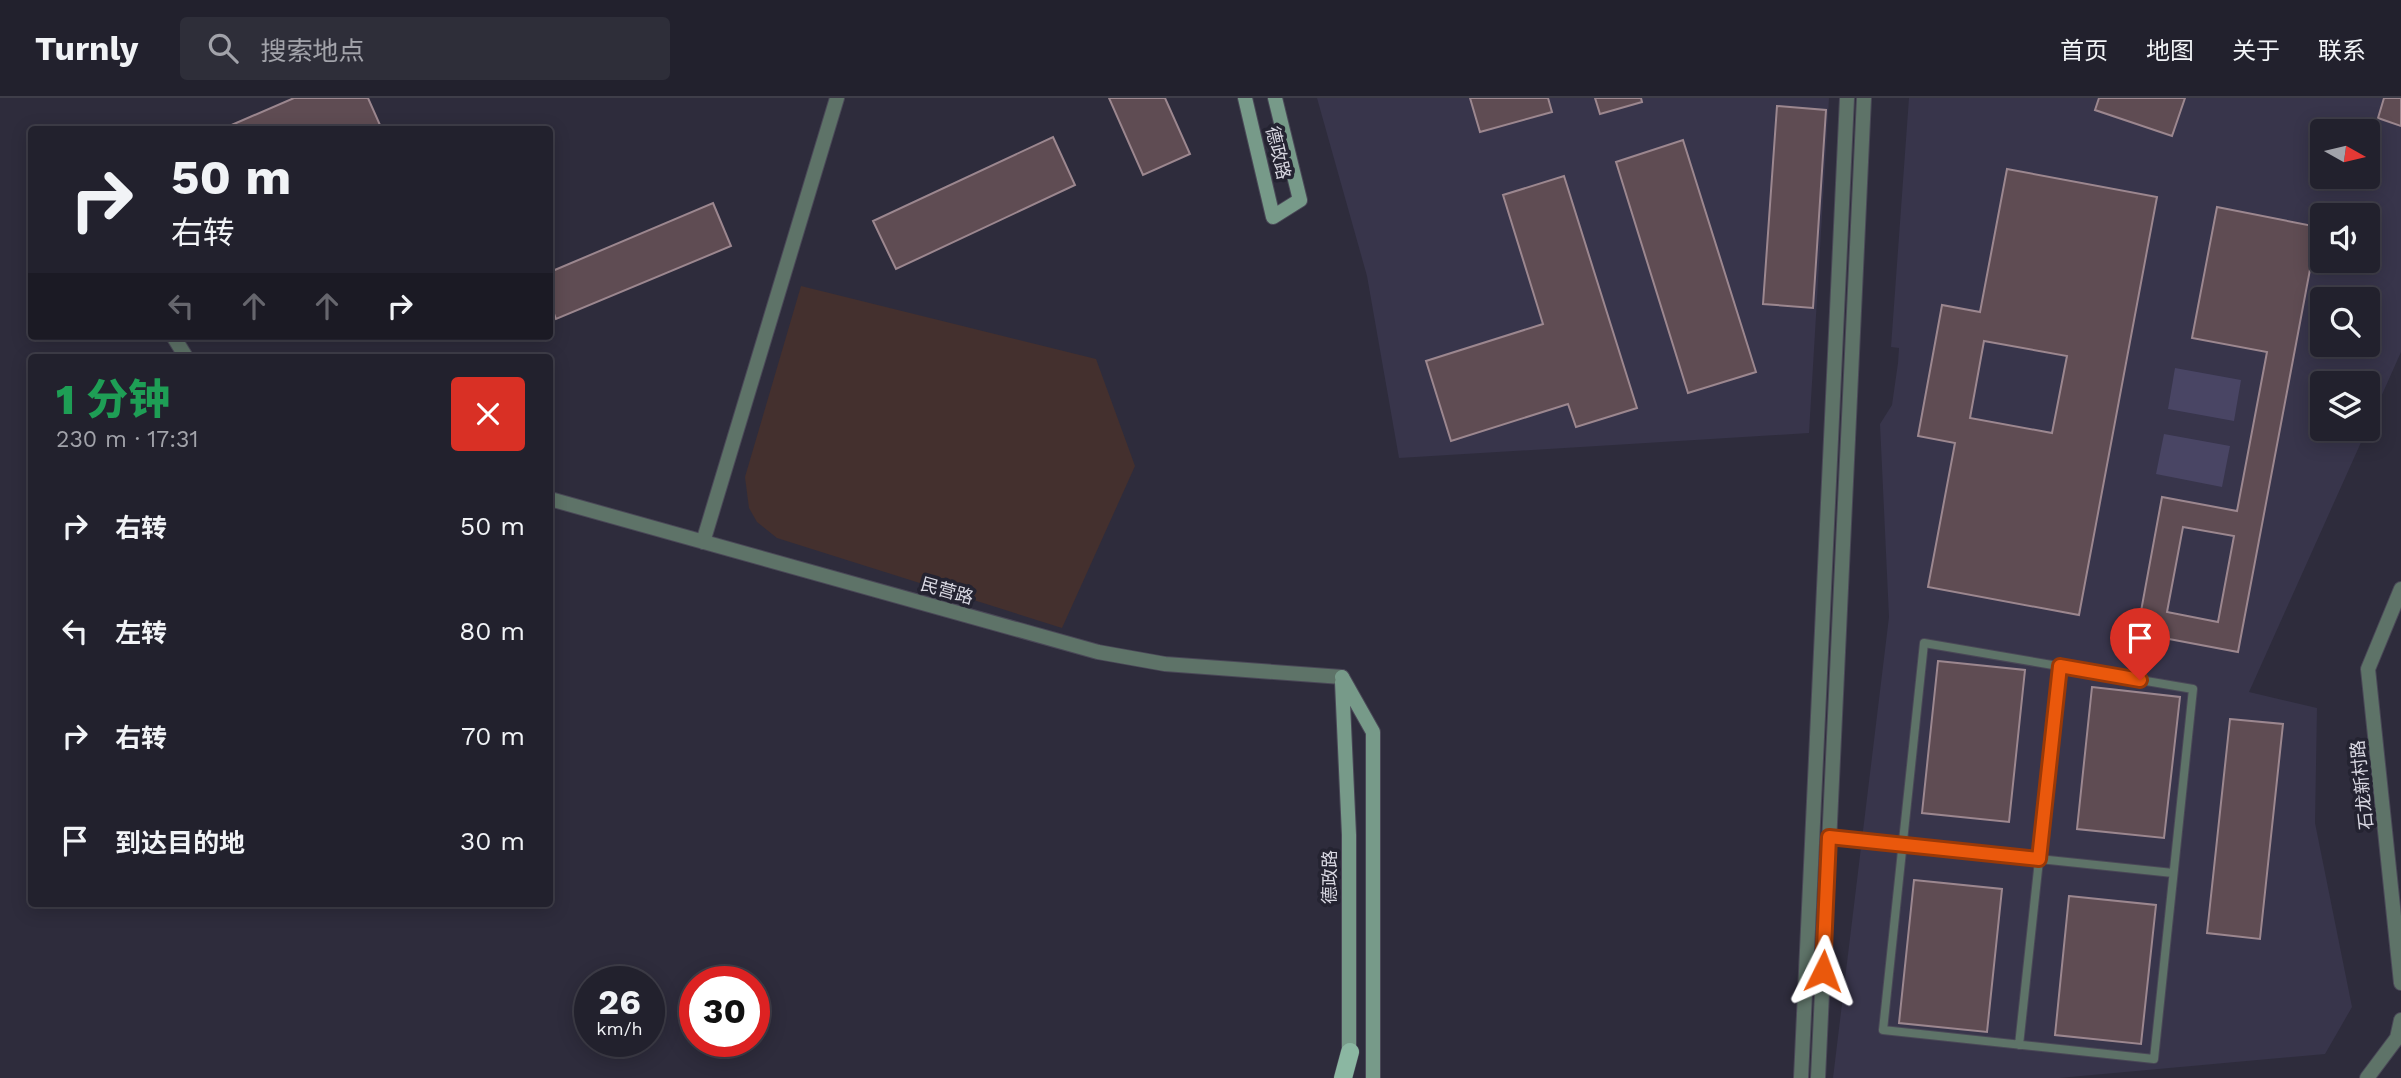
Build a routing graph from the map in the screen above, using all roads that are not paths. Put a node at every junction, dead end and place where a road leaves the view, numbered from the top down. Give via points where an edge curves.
1 (837, 98) edge
2 (1245, 98) edge
3 (1275, 98) edge
4 (1847, 98) edge
5 (1864, 98) edge
6 (553, 500) edge
7 (703, 542) junction
8 (2401, 589) edge
9 (2060, 666) junction
10 (1342, 677) junction
11 (1829, 837) junction
12 (1903, 844) junction
13 (2039, 859) junction
14 (2174, 873) junction
15 (2401, 983) edge
16 (2401, 1020) edge
17 (2019, 1045) junction
18 (1350, 1052) junction
19 (1343, 1078) edge
20 (1349, 1078) edge
21 (1373, 1078) edge
22 (1801, 1078) edge
23 (1818, 1078) edge
24 (2367, 1078) edge

1 - 7 street
2 - 3 main road, 德政路 via 1273,217 1300,200
4 - 22 street
5 - 11 street
6 - 7 street, 民营路
7 - 10 street, 民营路 via 1098,652 1165,664
8 - 15 street, 石龙新村路 via 2368,669
9 - 12 lane via 1924,643
9 - 13 lane
9 - 14 lane via 2193,689
10 - 18 main road, 德政路 via 1349,835
10 - 21 main road via 1373,732
11 - 12 lane
11 - 23 street
12 - 13 lane
12 - 17 lane via 1883,1030
13 - 14 lane
13 - 17 lane
14 - 17 lane via 2154,1059
16 - 24 street via 2397,1038
18 - 19 main road
18 - 20 main road, 德政路

